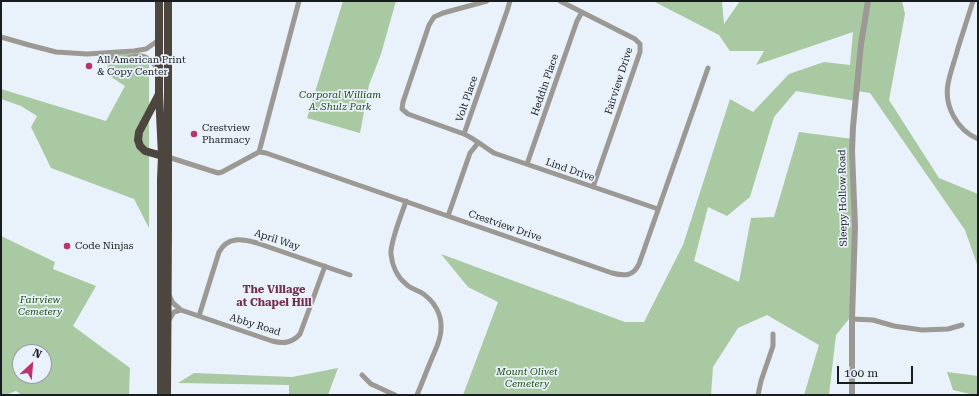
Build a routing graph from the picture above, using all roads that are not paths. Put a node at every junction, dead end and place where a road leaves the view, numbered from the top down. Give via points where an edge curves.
1 (159, 1) edge
2 (168, 1) edge
3 (299, 1) edge
4 (487, 1) edge
5 (510, 1) edge
6 (560, 1) edge
7 (868, 1) edge
8 (972, 1) edge
9 (582, 12) junction
10 (1, 37) edge
11 (159, 40) junction
12 (108, 53) junction
13 (708, 68) dead end
14 (159, 70) junction
15 (159, 93) junction
16 (464, 134) junction
17 (978, 139) edge
18 (478, 143) junction
19 (259, 152) junction
20 (165, 156) junction
21 (527, 164) junction
22 (593, 187) junction
23 (406, 201) junction
24 (658, 209) junction
25 (448, 216) junction
26 (325, 266) junction
27 (350, 275) dead end
28 (167, 292) junction
29 (181, 310) junction
30 (199, 316) junction
31 (852, 319) junction
32 (167, 323) junction
33 (962, 325) dead end
34 (773, 334) dead end
35 (362, 375) dead end
36 (160, 395) edge
37 (167, 395) edge
38 (396, 395) edge
39 (416, 395) edge
40 (758, 395) edge
41 (852, 395) edge

1 - 11 highway
2 - 20 highway
3 - 19 street
4 - 16 street via 434,17 403,102 402,109 408,114
5 - 16 street, Volt Place
6 - 9 street, Fairview Drive
7 - 31 street, Sleepy Hollow Road via 861,44 853,135 855,227
8 - 17 street via 948,83 948,98 959,125
9 - 21 street, Heddin Place
9 - 22 street, Fairview Drive via 640,44 640,52
10 - 12 street via 56,52
11 - 12 street via 146,49
11 - 14 highway
12 - 14 street via 111,57 119,59 145,57
13 - 24 street, Crestview Drive
14 - 15 highway
15 - 20 highway
15 - 20 highway via 139,132 138,140 145,151
16 - 18 street, Volt Place
18 - 21 street, Lind Drive via 494,153
18 - 25 street via 470,152
19 - 20 street via 218,173
19 - 23 street, Crestview Drive
20 - 28 highway
20 - 36 highway via 161,179
21 - 22 street, Lind Drive
22 - 24 street, Lind Drive
23 - 25 street, Crestview Drive
23 - 39 street via 392,245 392,263 405,284 421,292 433,303 441,324 438,345
24 - 25 street, Crestview Drive via 637,268 631,274 624,275
26 - 27 street, April Way
26 - 30 street, Abby Road via 300,334 290,342 272,341
26 - 30 street, April Way via 244,239 234,240 219,252
28 - 29 street via 173,303
28 - 32 highway
29 - 30 street, Abby Road
29 - 32 street via 174,312
31 - 33 street via 874,320 922,330 948,329
31 - 41 street, Sleepy Hollow Road
32 - 37 highway
34 - 40 street via 773,346
35 - 38 street via 371,384

